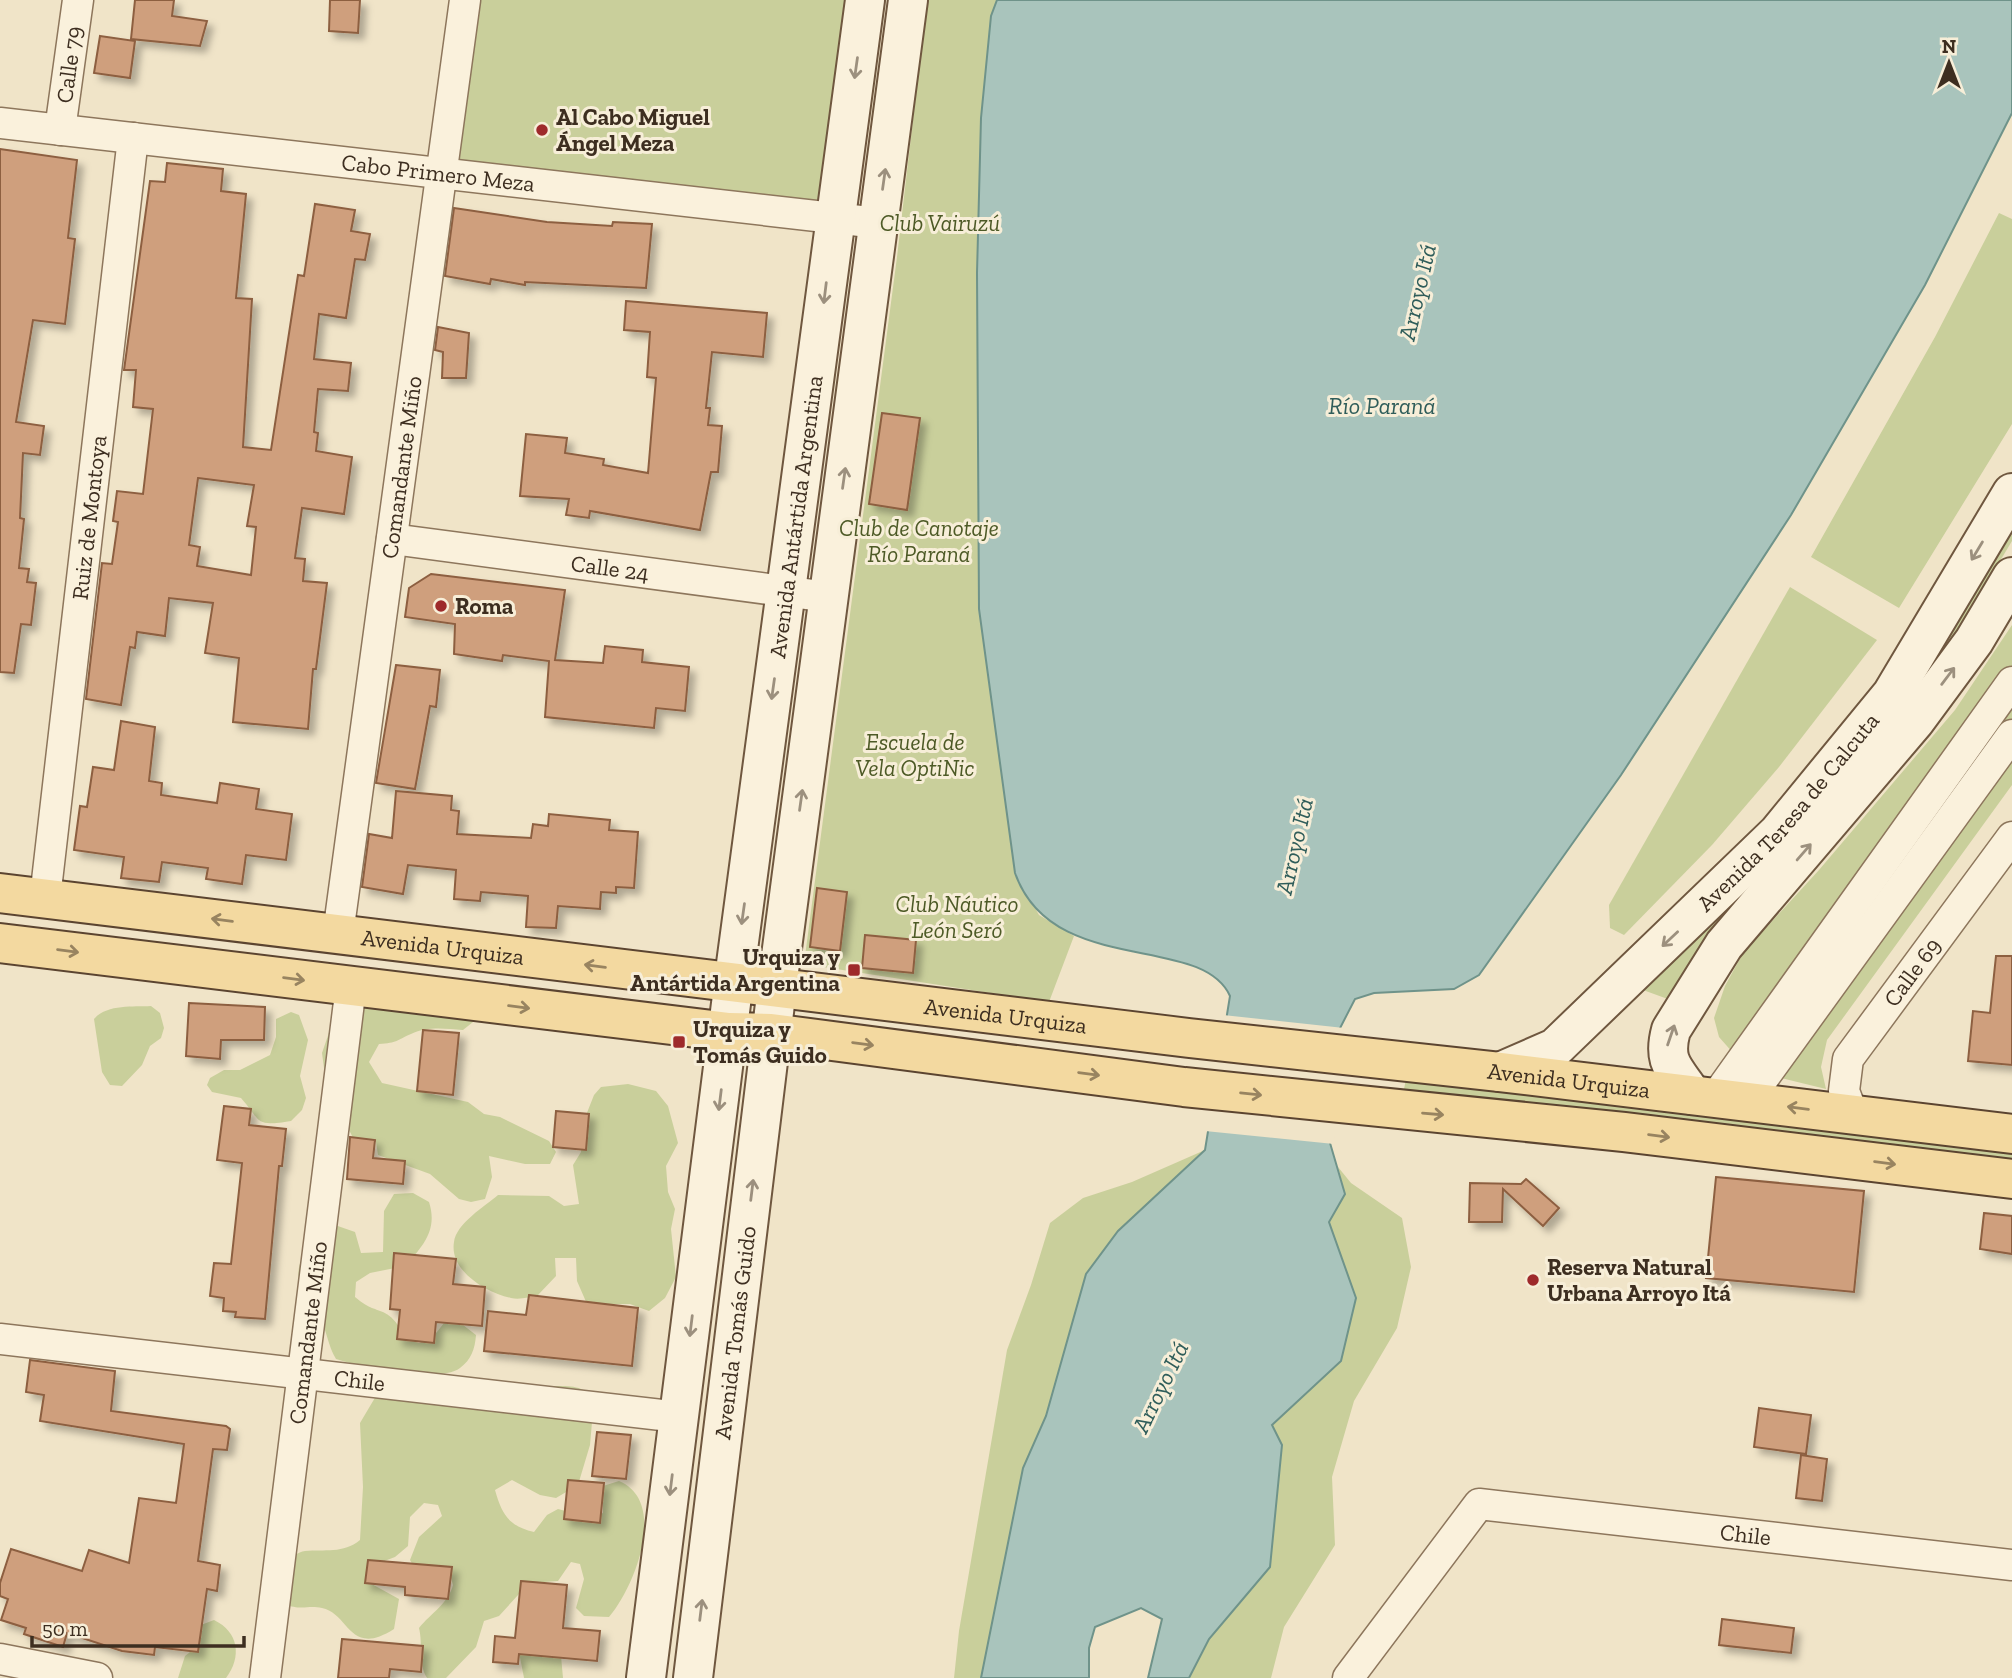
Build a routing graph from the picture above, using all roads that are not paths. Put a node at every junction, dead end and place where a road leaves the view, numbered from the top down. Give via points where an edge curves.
1 (78, 0) edge
2 (465, 0) edge
3 (865, 0) edge
4 (908, 0) edge
5 (0, 123) edge
6 (60, 130) junction
7 (133, 138) junction
8 (442, 173) junction
9 (836, 219) junction
10 (878, 223) junction
11 (2012, 493) edge
12 (392, 539) junction
13 (2012, 577) edge
14 (786, 591) junction
15 (828, 597) junction
16 (2012, 682) edge
17 (2012, 734) edge
18 (2012, 837) edge
19 (0, 893) edge
20 (45, 898) junction
21 (338, 934) junction
22 (0, 943) edge
23 (736, 983) junction
24 (351, 986) junction
25 (779, 988) junction
26 (729, 1032) junction
27 (771, 1033) junction
28 (1500, 1072) junction
29 (1718, 1098) junction
30 (1853, 1115) junction
31 (2012, 1134) edge
32 (2012, 1179) edge
33 (0, 1339) edge
34 (302, 1374) junction
35 (679, 1417) junction
36 (2012, 1565) edge
37 (0, 1659) edge
38 (97, 1678) edge
39 (265, 1678) edge
40 (646, 1678) edge
41 (693, 1678) edge
42 (1348, 1678) edge

1 - 6 street, Calle 79
2 - 8 street, Comandante Miño
3 -> 9 main road, Avenida Antártida Argentina
10 -> 4 main road, Avenida Antártida Argentina
5 - 6 street, Cabo Primero Meza
6 - 7 street, Cabo Primero Meza
7 - 8 street, Cabo Primero Meza
7 - 20 street, Ruiz de Montoya
8 - 9 street, Cabo Primero Meza
8 - 12 street, Comandante Miño
9 - 10 street, Cabo Primero Meza
9 -> 14 main road, Avenida Antártida Argentina
15 -> 10 main road, Avenida Antártida Argentina
11 -> 28 main road, Avenida Teresa de Calcuta via 1892,694 1778,833 1555,1048
12 - 14 street, Calle 24
12 - 21 street, Comandante Miño
29 -> 13 main road, Avenida Teresa de Calcuta via 1668,1063 1671,1030 1724,945 1915,721 1974,641
14 - 15 street, Calle 24
14 -> 23 main road, Avenida Antártida Argentina
25 -> 15 main road, Avenida Antártida Argentina
16 - 29 street
17 - 29 street
18 - 30 street, Calle 69 via 1847,1059 1844,1091
19 - 20 main road, Avenida Urquiza
21 -> 20 main road, Avenida Urquiza
23 -> 21 main road, Avenida Urquiza
22 -> 24 main road, Avenida Urquiza
23 - 25 main road, Avenida Urquiza
23 - 26 main road, Avenida Antártida Argentina
24 -> 26 main road, Avenida Urquiza
24 - 34 street, Comandante Miño
25 - 27 main road, Avenida Tomás Guido
25 - 28 main road, Avenida Urquiza
26 - 27 main road, Avenida Urquiza
26 -> 35 main road, Avenida Tomás Guido
27 -> 32 main road, Avenida Urquiza via 1184,1087 1624,1132
41 -> 27 main road, Avenida Tomás Guido
28 - 29 main road, Avenida Urquiza
30 -> 29 main road, Avenida Urquiza
30 - 31 main road, Avenida Urquiza
33 - 34 street, Chile
34 - 35 street, Chile
34 - 39 street, Comandante Miño
35 -> 40 main road, Avenida Tomás Guido
36 - 42 street, Chile via 1479,1504
37 - 38 street

